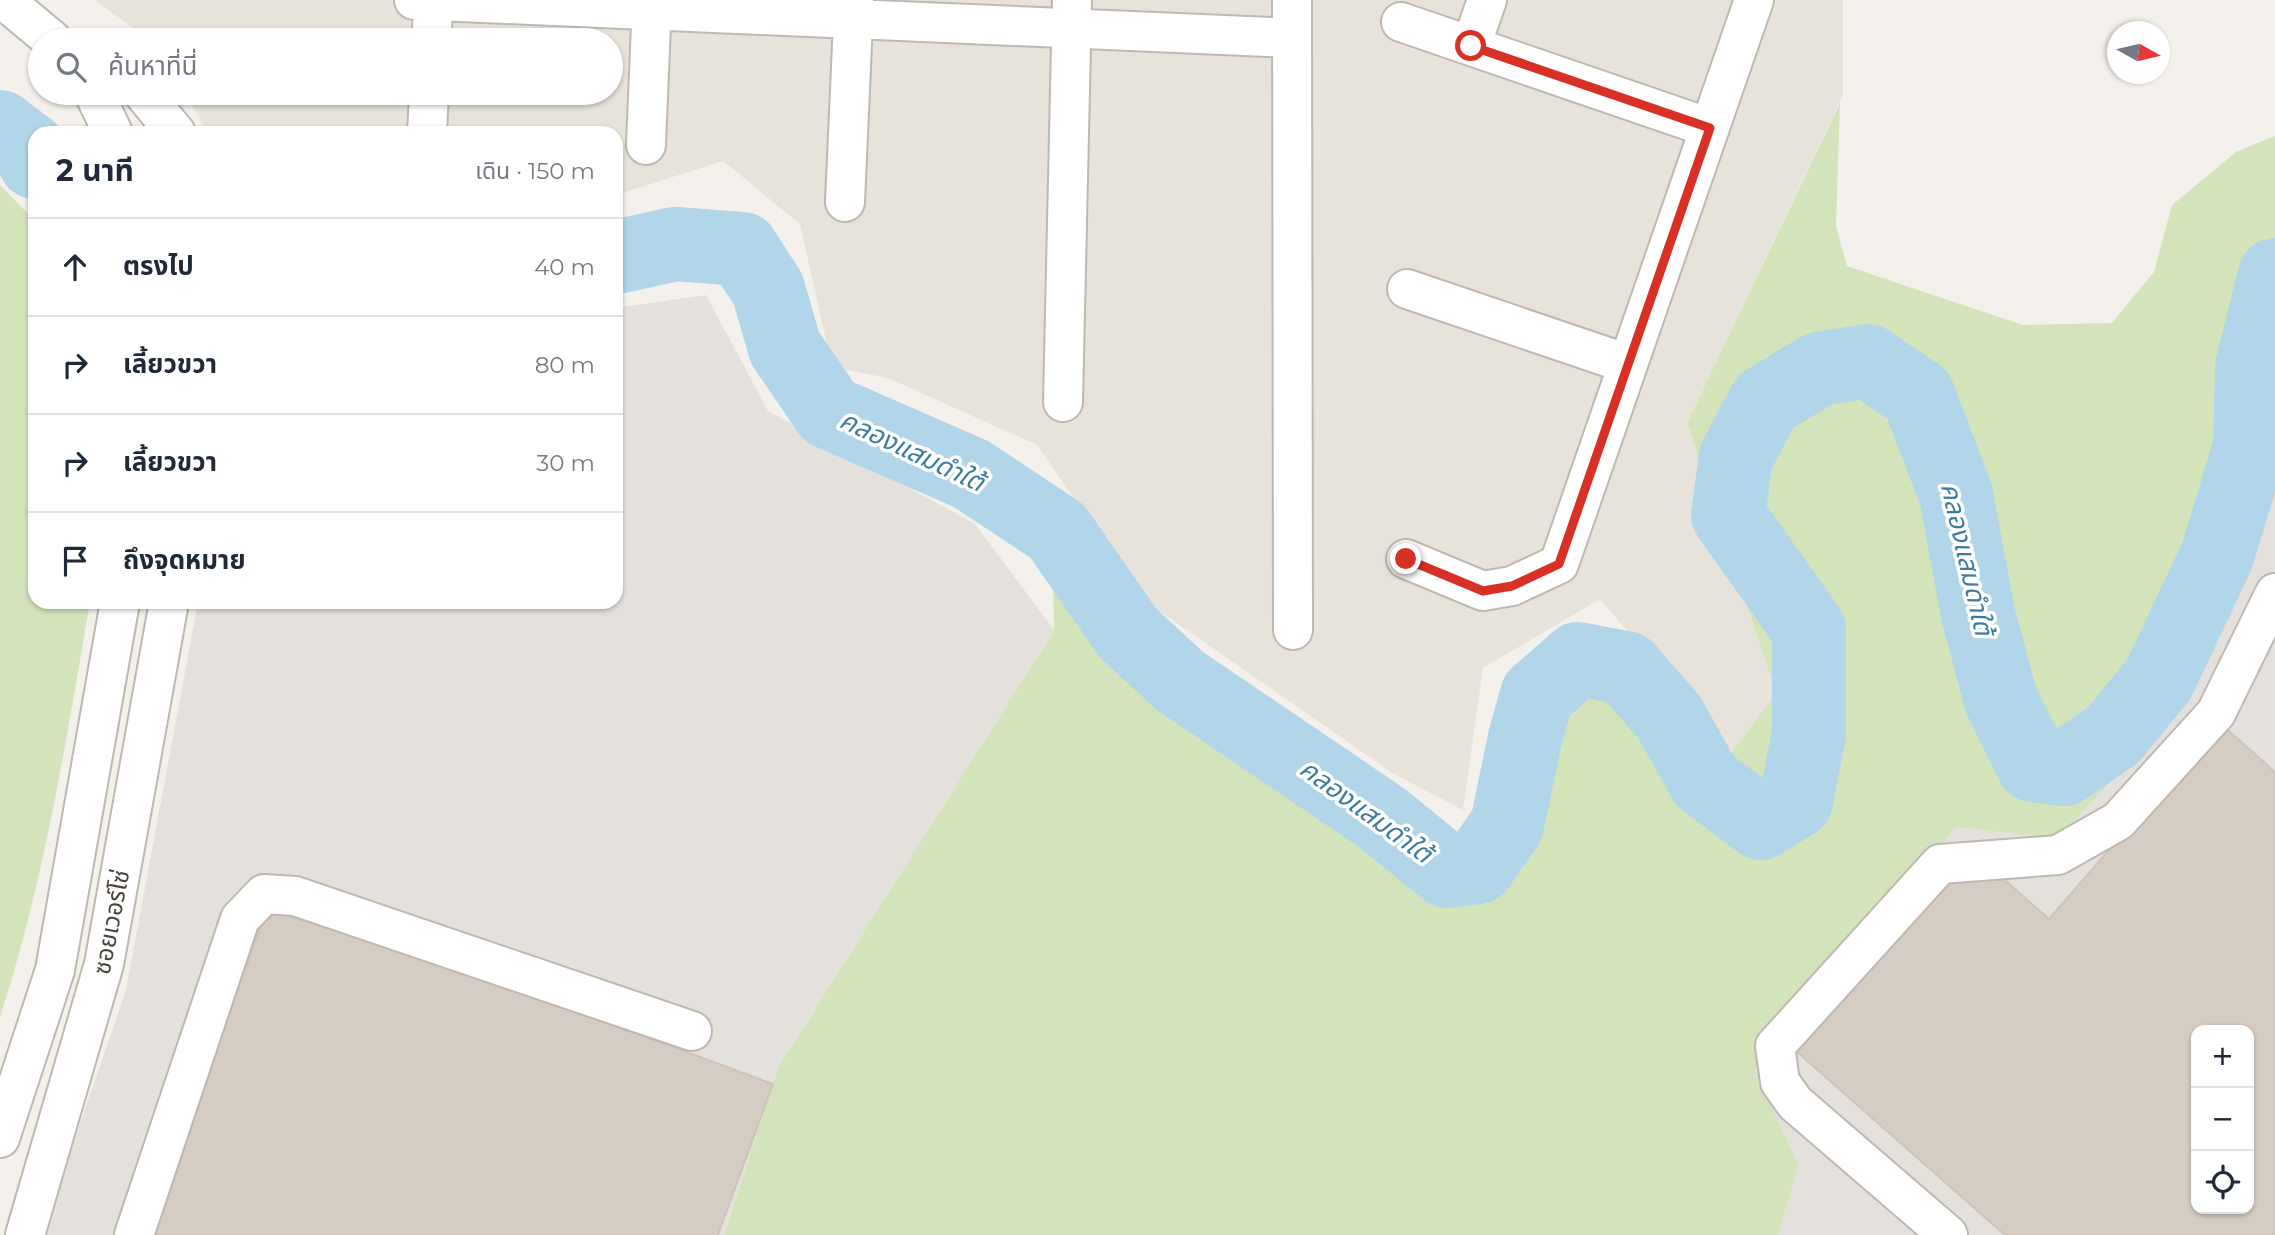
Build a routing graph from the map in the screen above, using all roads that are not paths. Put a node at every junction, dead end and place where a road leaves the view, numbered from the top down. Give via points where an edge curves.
1 (4, 0) edge
2 (414, 0) edge
3 (433, 0) edge
4 (1292, 0) edge
5 (1487, 0) edge
6 (1754, 0) edge
7 (652, 5) edge
8 (853, 10) edge
9 (1072, 14) edge
10 (1401, 22) dead end
11 (38, 28) edge
12 (432, 28) edge
13 (1292, 38) junction
14 (1471, 46) junction
15 (100, 105) edge
16 (153, 105) edge
17 (428, 105) edge
18 (110, 126) edge
19 (170, 126) edge
20 (427, 126) edge
21 (1710, 128) junction
22 (646, 145) dead end
23 (845, 202) dead end
24 (1407, 289) dead end
25 (1628, 364) junction
26 (1063, 402) dead end
27 (1406, 559) dead end
28 (2275, 593) edge
29 (119, 609) edge
30 (168, 609) edge
31 (1293, 630) dead end
32 (65, 913) junction
33 (113, 917) junction
34 (692, 1031) dead end
35 (0, 1138) edge
36 (25, 1235) edge
37 (134, 1235) edge
38 (1948, 1235) edge

1 - 11 street
2 - 3 street
3 - 7 street
3 - 12 street
4 - 13 street
5 - 14 street
6 - 21 street
7 - 8 street
7 - 22 street
8 - 9 street
8 - 23 street
9 - 13 street
9 - 26 street
10 - 14 street
13 - 31 street
14 - 21 street
15 - 18 street
16 - 19 street
17 - 20 street
21 - 25 street
24 - 25 street
25 - 27 street via 1559,564 1512,586 1483,591
28 - 38 street via 2216,713 2118,821 2058,855 1940,864 1775,1046 1780,1083 1795,1103
29 - 32 street, ซอยเวอร์โซ่
30 - 33 street, ซอยเวอร์โซ่
32 - 33 street
32 - 35 street, ซอยเวอร์โซ่ via 55,970
33 - 36 street, ซอยเวอร์โซ่ via 104,964
34 - 37 street via 296,896 264,894 240,919

